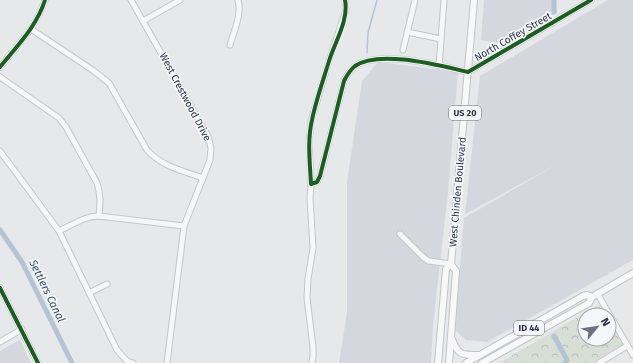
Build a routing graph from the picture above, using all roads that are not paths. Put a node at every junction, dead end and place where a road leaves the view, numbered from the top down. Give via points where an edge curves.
1 (45, 0) edge
2 (131, 0) edge
3 (180, 0) edge
4 (238, 0) edge
5 (345, 0) edge
6 (415, 0) edge
7 (444, 0) edge
8 (474, 0) edge
9 (591, 0) edge
10 (143, 21) junction
11 (31, 29) junction
12 (407, 32) junction
13 (441, 39) junction
14 (230, 45) dead end
15 (403, 50) dead end
16 (439, 66) junction
17 (0, 67) edge
18 (468, 72) junction
19 (0, 77) edge
20 (0, 151) edge
21 (203, 178) junction
22 (311, 184) junction
23 (99, 216) junction
24 (184, 226) junction
25 (59, 231) junction
26 (400, 234) dead end
27 (451, 264) junction
28 (633, 273) edge
29 (107, 284) dead end
30 (0, 288) edge
31 (89, 293) junction
32 (598, 293) junction
33 (592, 297) junction
34 (22, 329) junction
35 (451, 336) junction
36 (0, 342) edge
37 (628, 346) junction
38 (482, 355) junction
39 (633, 355) edge
40 (38, 363) edge
41 (133, 363) edge
42 (167, 363) edge
43 (312, 363) edge
44 (438, 363) edge
45 (449, 363) edge
46 (466, 363) edge
47 (482, 363) edge
48 (599, 363) edge

1 - 11 street via 41,13
2 - 10 street, West Crestwood Drive
3 - 10 street
4 - 14 street via 240,14
5 - 22 street via 344,20 329,60 312,121 309,143
6 - 12 street
7 - 13 street
8 - 18 main road, West Chinden Boulevard / US 20
9 - 18 street, North Coffey Street
10 - 21 street, West Crestwood Drive via 208,136 210,160
11 - 17 street
11 - 21 street via 94,70 109,83 153,157
12 - 13 street
12 - 15 street
13 - 16 street
16 - 18 street, North Coffey Street
16 - 22 street, North Coffey Street via 401,59 380,59 359,63 351,70 344,81 320,176 317,182
18 - 27 main road, West Chinden Boulevard / US 20
19 - 23 street via 59,118 97,183 101,200
20 - 25 street
21 - 24 street, West Crestwood Drive
22 - 43 street via 313,248 307,298 313,347
23 - 24 street
23 - 25 street via 85,218
24 - 42 street, West Crestwood Drive
25 - 31 street
26 - 27 street via 428,261
27 - 35 main road, West Chinden Boulevard / US 20 via 456,271
27 - 44 main road, West Chinden Boulevard / US 20 via 446,269
28 - 32 main road, ID 44
29 - 31 street
30 - 34 street
31 - 41 street via 117,350
32 - 33 main road, ID 44
32 - 37 street
33 - 38 main road, ID 44 via 583,296
33 - 47 main road, ID 44 via 589,303
34 - 36 street
34 - 40 street
35 - 38 main road via 460,353
35 - 45 main road, West Chinden Boulevard / US 20
37 - 39 street
37 - 48 street
38 - 46 main road, ID 44

